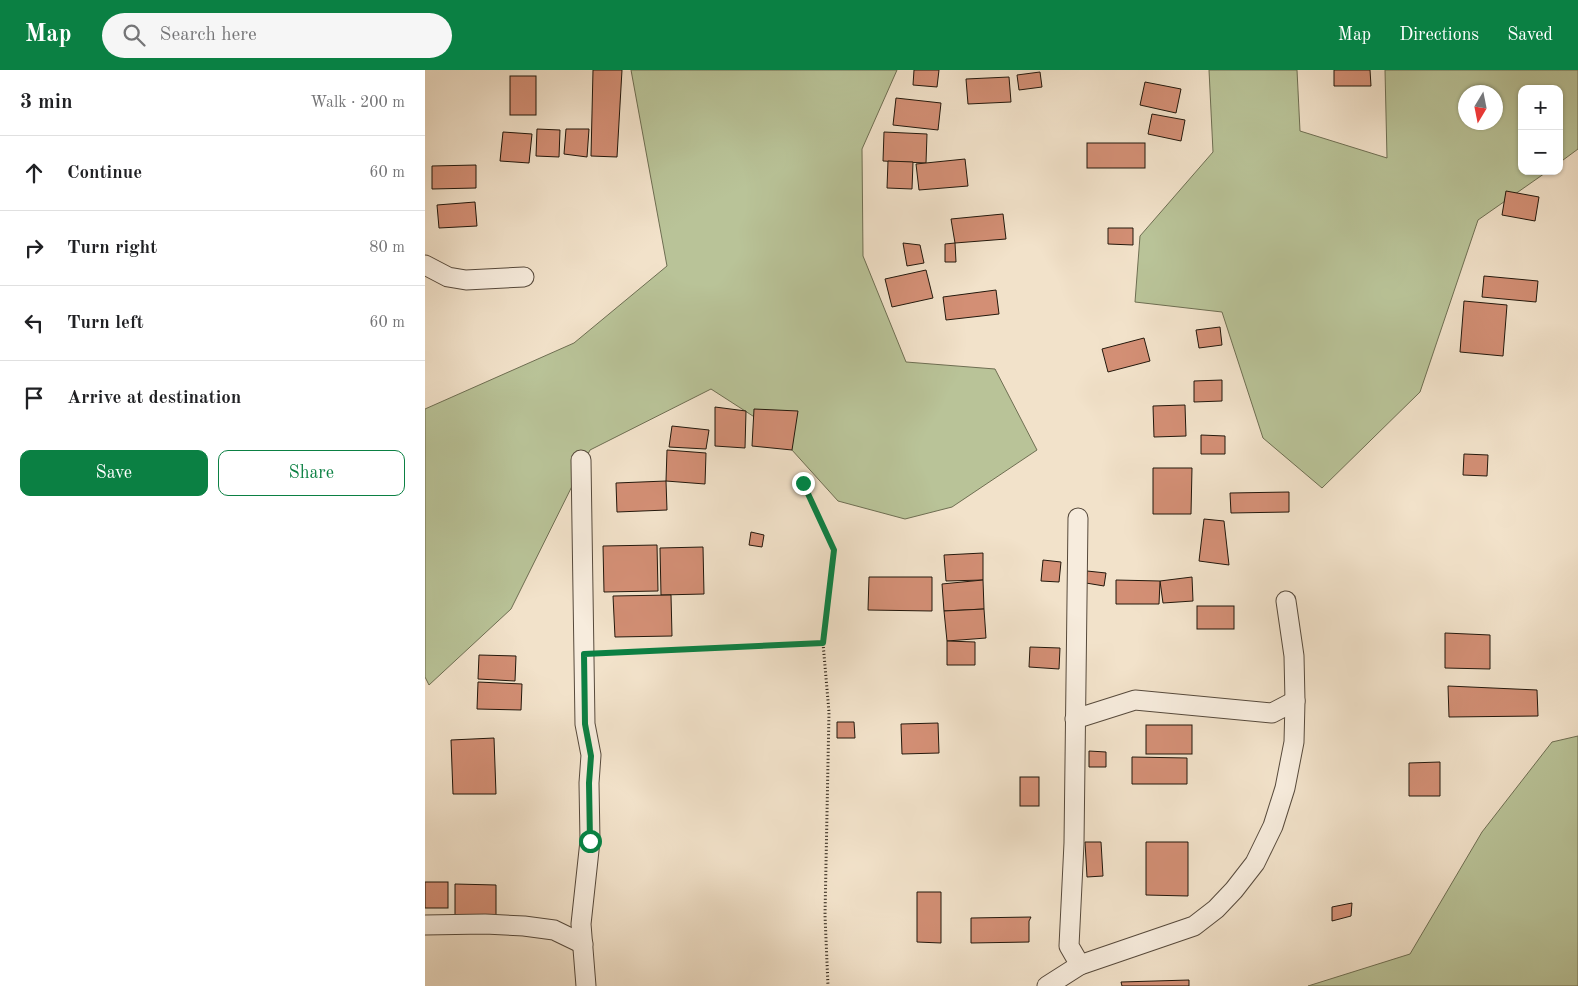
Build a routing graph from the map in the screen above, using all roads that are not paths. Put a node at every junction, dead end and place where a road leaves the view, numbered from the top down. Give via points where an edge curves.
1 (425, 265) edge
2 (524, 277) dead end
3 (581, 460) dead end
4 (1078, 518) dead end
5 (1286, 601) dead end
6 (1295, 701) junction
7 (1075, 719) junction
8 (425, 925) edge
9 (583, 944) junction
10 (1080, 965) junction
11 (587, 986) edge
12 (1047, 986) edge

1 - 2 street via 448,277 466,280
3 - 9 street via 585,724 591,756 590,841 581,924
4 - 7 street
5 - 6 street via 1294,656
6 - 7 street via 1271,713 1135,700
6 - 10 street via 1294,742 1285,788 1273,826 1255,863 1216,909 1194,926
7 - 10 street via 1069,946
8 - 9 street via 524,926 554,930
9 - 11 street
10 - 12 street

